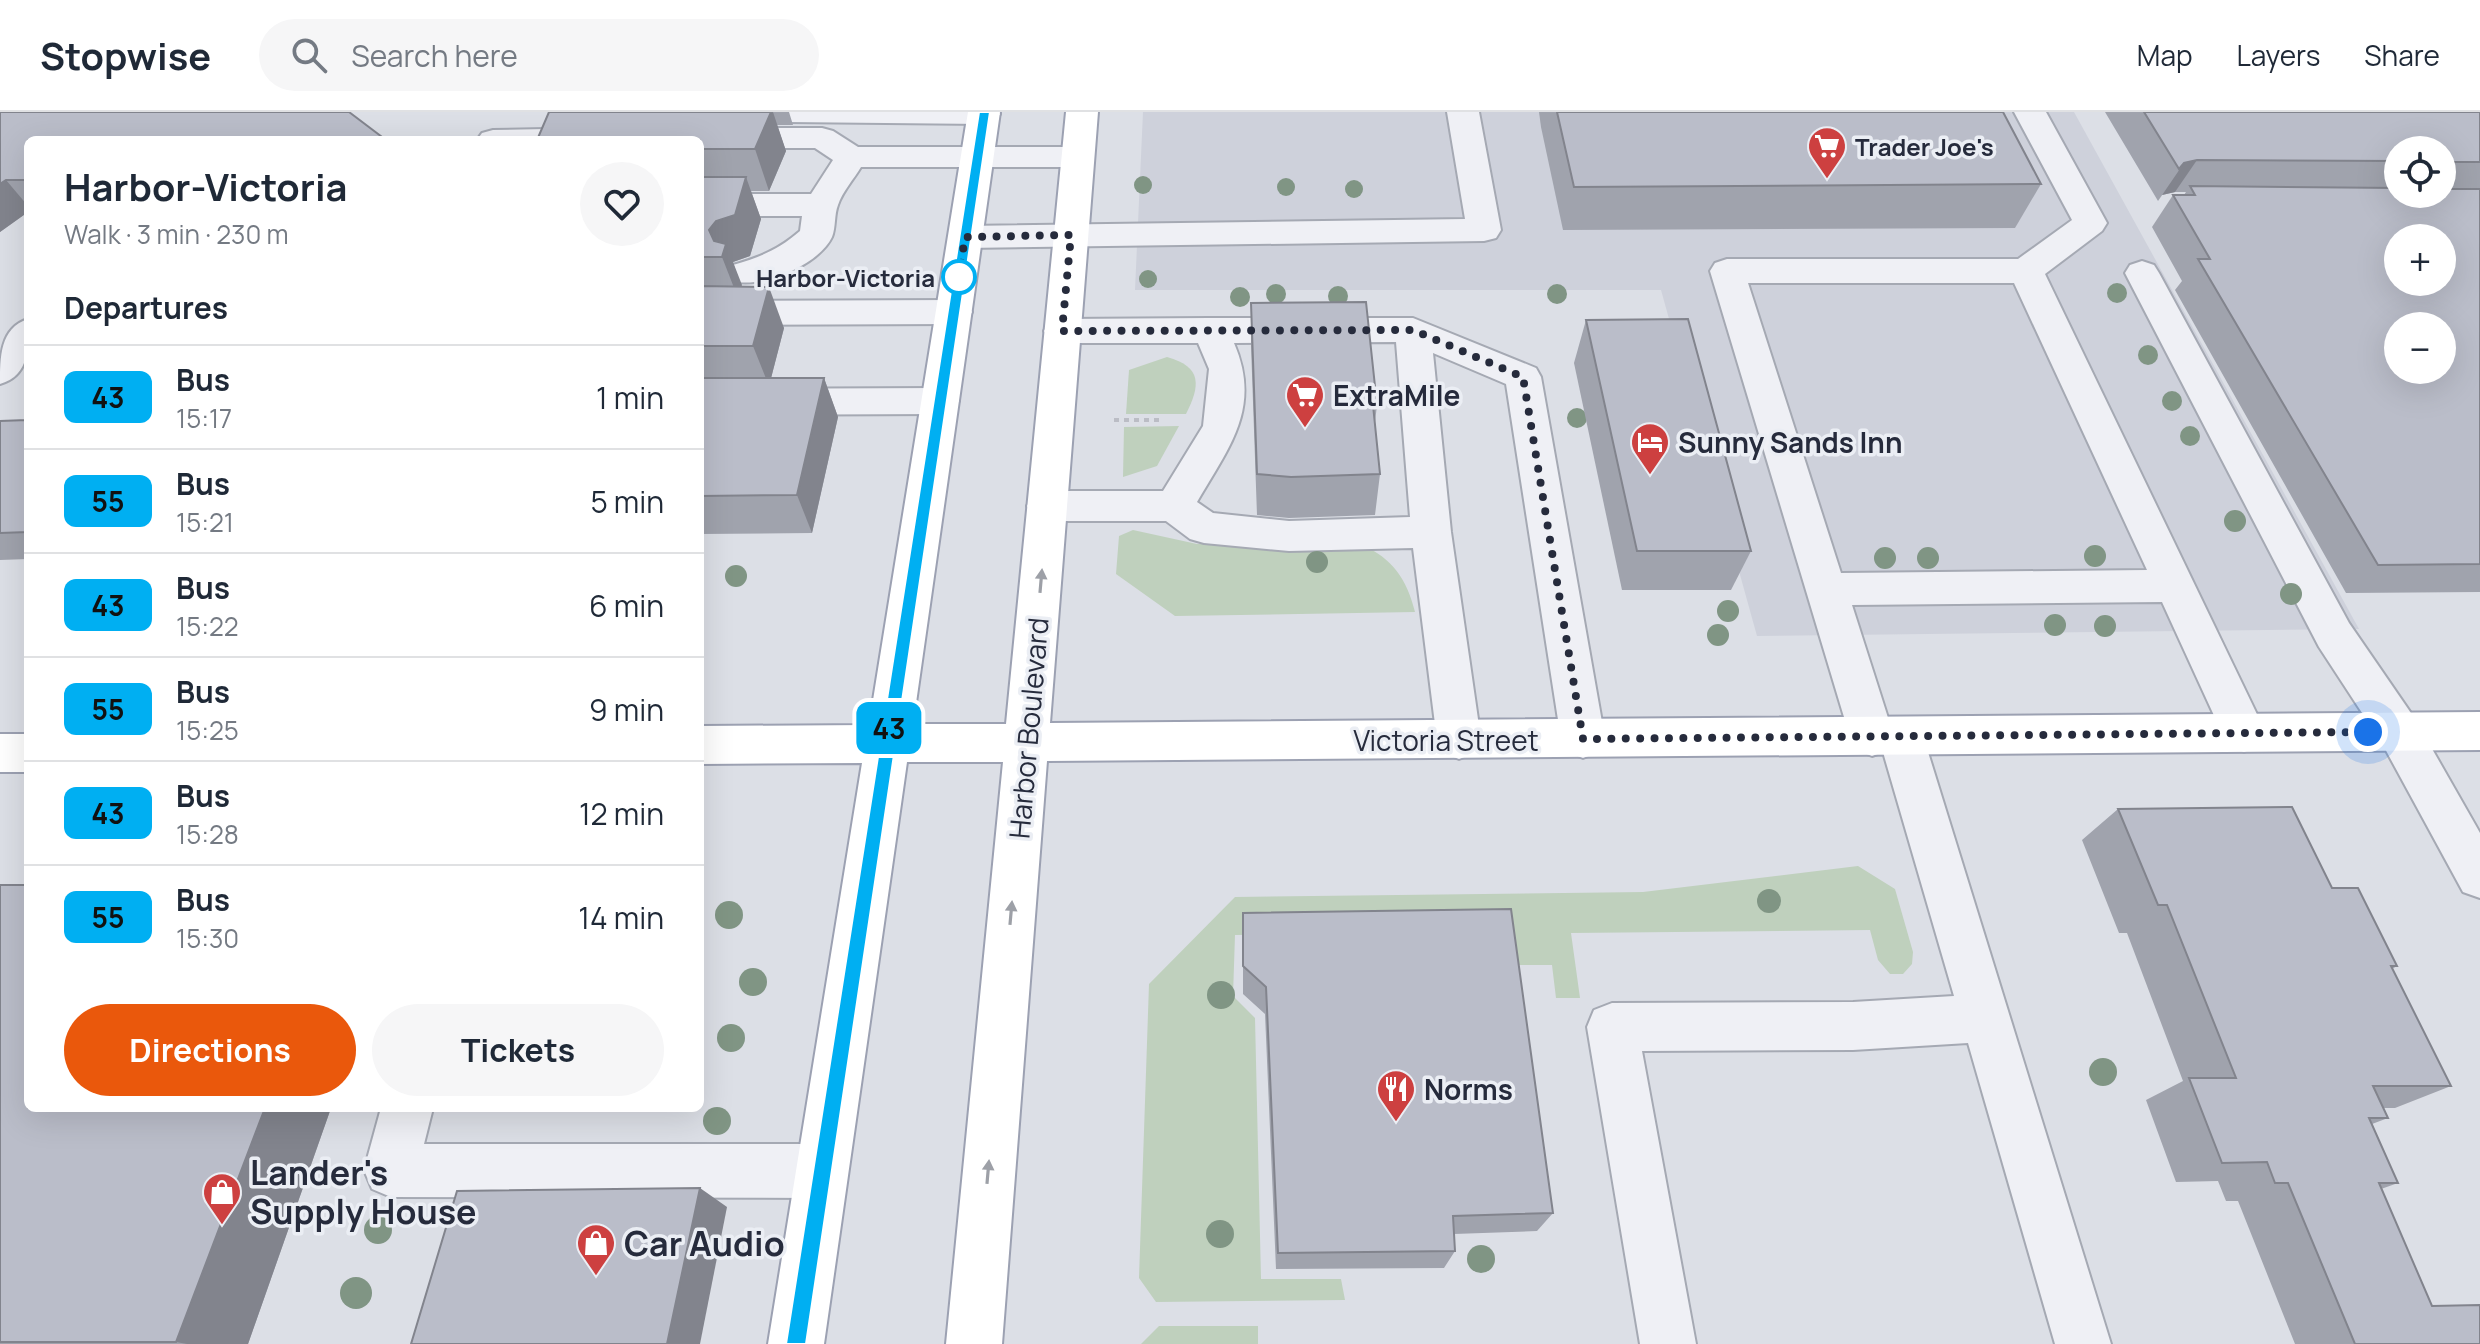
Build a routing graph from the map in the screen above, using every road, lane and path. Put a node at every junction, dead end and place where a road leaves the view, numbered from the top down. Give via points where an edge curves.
1 (1082, 112) edge
2 (1463, 112) edge
3 (2030, 112) edge
4 (984, 113) edge
5 (690, 125) edge
6 (851, 157) junction
7 (977, 157) junction
8 (1078, 157) junction
9 (704, 205) edge
10 (821, 205) junction
11 (1071, 235) junction
12 (965, 237) junction
13 (2026, 271) junction
14 (745, 273) dead end
15 (2142, 273) dead end
16 (954, 312) junction
17 (704, 313) edge
18 (1211, 330) junction
19 (1413, 330) junction
20 (1062, 331) junction
21 (24, 337) edge
22 (0, 371) edge
23 (940, 401) junction
24 (704, 402) edge
25 (1114, 420) dead end
26 (1174, 420) dead end
27 (1047, 506) junction
28 (1174, 506) junction
29 (1431, 532) junction
30 (2175, 586) junction
31 (1826, 589) junction
32 (2480, 731) edge
33 (2399, 732) junction
34 (2244, 733) junction
35 (1887, 736) junction
36 (1583, 739) junction
37 (1459, 740) junction
38 (1026, 742) junction
39 (887, 743) junction
40 (704, 745) edge
41 (0, 753) edge
42 (24, 753) edge
43 (2480, 877) edge
44 (1984, 1018) junction
45 (406, 1112) edge
46 (821, 1171) junction
47 (796, 1344) edge
48 (974, 1344) edge
49 (1668, 1344) edge
50 (2083, 1344) edge

1 - 8 main road, Harbor Boulevard
2 - 11 street via 1484,230
3 - 13 street via 2090,223
4 - 5 street
4 - 7 main road
5 - 6 street via 822,138
6 - 7 street
6 - 10 street
7 - 8 street
7 - 12 main road
8 - 11 main road, Harbor Boulevard
9 - 10 street
10 - 14 street via 816,235 791,258 761,272
11 - 12 street
11 - 20 main road, Harbor Boulevard
12 - 16 main road
13 - 30 street
13 - 31 street via 1727,271
15 - 33 street via 2334,635
16 - 17 street
16 - 23 main road
18 - 19 street
18 - 20 street
18 - 28 street via 1227,369 1222,427
19 - 29 street
19 - 36 street via 1523,377
20 - 27 main road, Harbor Boulevard
21 - 22 street
23 - 24 street
23 - 39 main road
25 - 26 path
27 - 28 street
38 -> 27 main road, Harbor Boulevard
28 - 29 street via 1204,528 1289,536
29 - 37 street
30 - 31 street
30 - 34 street
31 - 35 street
32 - 33 main road, Victoria Street
33 - 34 main road, Victoria Street
33 - 43 street
34 - 35 main road, Victoria Street
35 - 36 main road, Victoria Street
35 - 44 street
36 - 37 main road, Victoria Street
37 - 38 main road, Victoria Street
38 - 39 main road, Victoria Street
48 -> 38 main road, Harbor Boulevard
39 - 40 main road, Victoria Street
39 - 46 main road
41 - 42 main road
44 - 49 street via 1853,1026 1612,1027
44 - 50 street
45 - 46 street via 391,1170
46 - 47 main road

